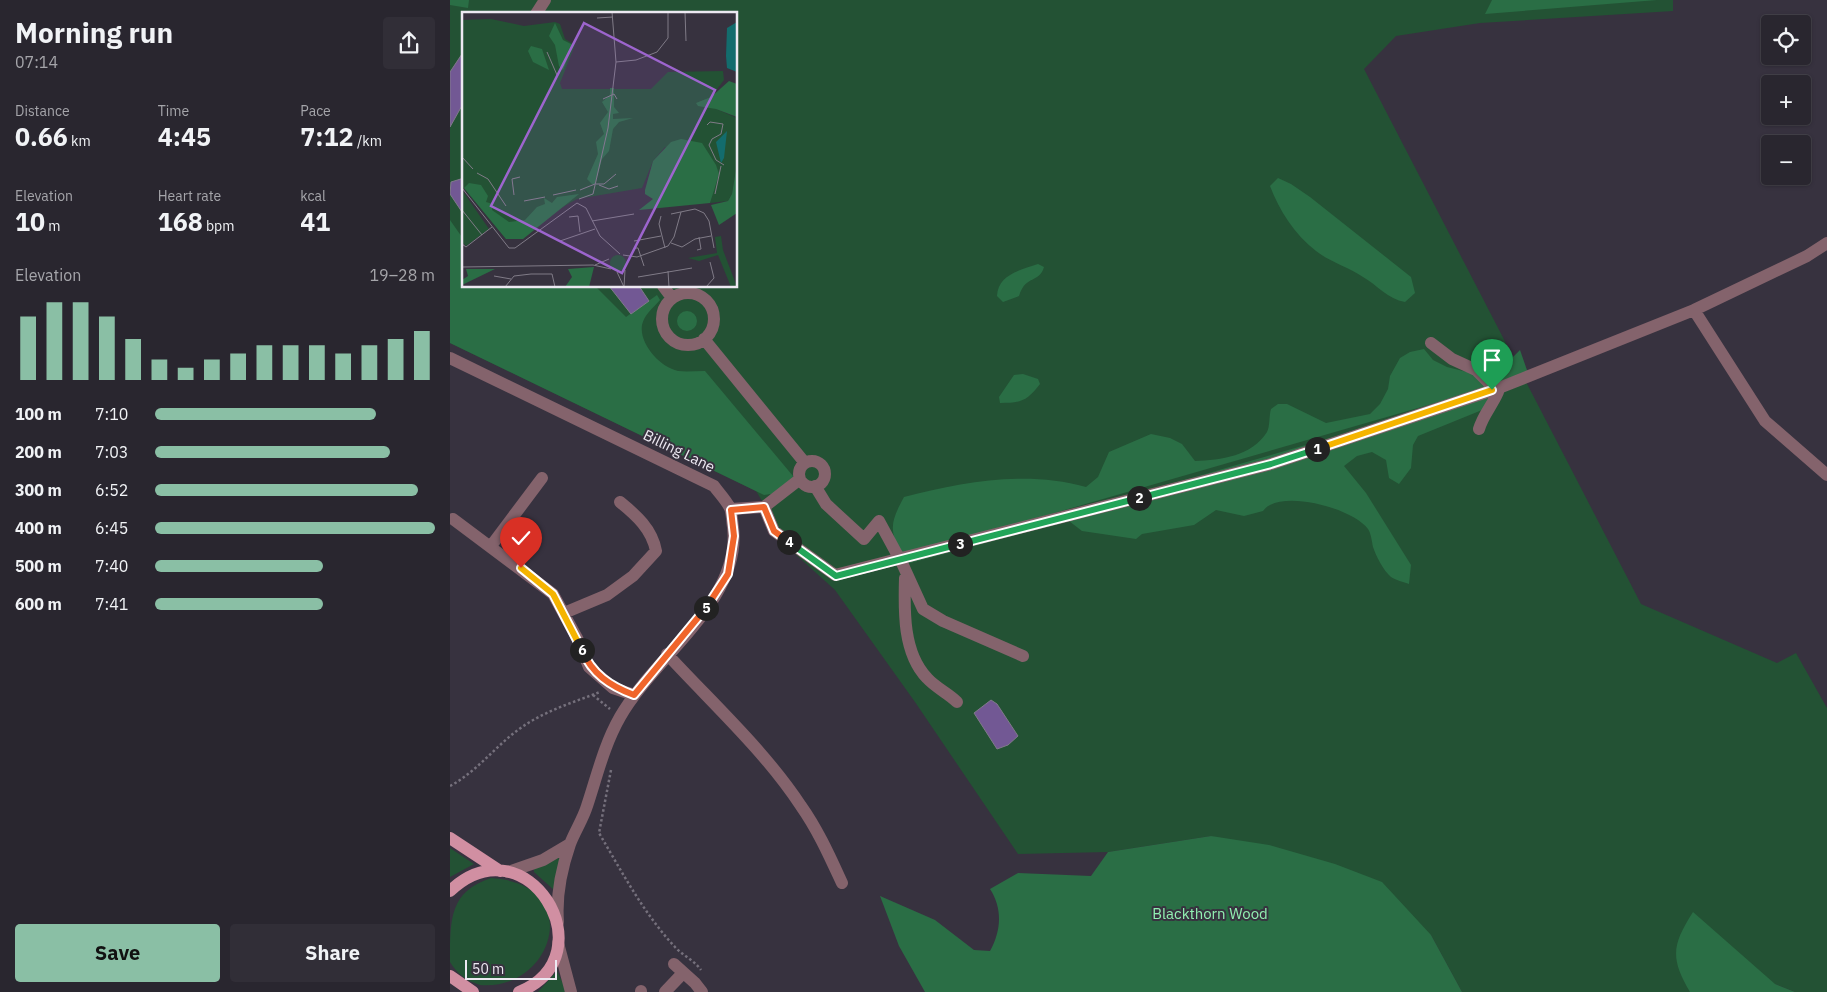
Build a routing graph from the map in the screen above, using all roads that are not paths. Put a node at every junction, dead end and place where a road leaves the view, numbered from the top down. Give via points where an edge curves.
1 (545, 0) edge
2 (537, 12) edge
3 (1827, 243) edge
4 (664, 288) edge
5 (672, 298) junction
6 (1694, 310) junction
7 (704, 339) junction
8 (1431, 343) dead end
9 (450, 358) edge
10 (1479, 429) dead end
11 (805, 463) junction
12 (1827, 476) edge
13 (542, 478) dead end
14 (800, 479) junction
15 (815, 486) junction
16 (620, 502) dead end
17 (764, 507) junction
18 (731, 510) junction
19 (453, 519) dead end
20 (491, 546) junction
21 (902, 563) junction
22 (564, 613) junction
23 (667, 654) junction
24 (1023, 656) dead end
25 (634, 695) junction
26 (957, 702) dead end
27 (450, 838) edge
28 (570, 844) junction
29 (504, 872) junction
30 (842, 884) dead end
31 (450, 891) edge
32 (558, 922) junction
33 (558, 943) junction
34 (450, 976) edge
35 (473, 992) edge
36 (519, 992) edge
37 (571, 992) edge
38 (665, 992) edge
39 (702, 992) edge

1 - 2 street
3 - 6 street via 1808,256
4 - 5 street
5 - 7 street via 687,292 708,303 714,318 710,333
5 - 7 street via 663,311 667,335 680,344 689,345
6 - 12 street via 1765,420
6 - 17 street via 1499,388 1271,464 836,576 774,531
7 - 11 street
8 - 10 street via 1452,359 1476,370 1498,392 1482,417
9 - 18 street, Billing Lane via 714,486
11 - 14 street via 800,470
11 - 15 street via 818,462 824,469 822,482
13 - 20 street
14 - 15 street via 806,486
14 - 17 street
15 - 21 street via 826,504 864,539 879,521
16 - 22 street via 634,513 653,537 656,551 634,576 607,595
17 - 18 street
18 - 23 street, Billing Lane via 734,536 728,574 700,617
19 - 20 street
20 - 22 street via 553,594
21 - 24 street via 924,609 943,621
21 - 26 street via 906,633 911,652 924,676
22 - 25 street via 589,667 614,688
23 - 25 street, Billing Lane
23 - 30 street via 763,758 801,805
25 - 28 street, Billing Lane via 606,744 586,808
27 - 29 main road
28 - 29 street via 543,860
28 - 32 street, Billing Lane via 557,900
29 - 31 main road via 468,878
29 - 32 main road via 526,879 540,890
32 - 33 main road
33 - 36 main road via 547,971 533,985
33 - 37 street
34 - 35 main road
38 - 39 street via 679,968

